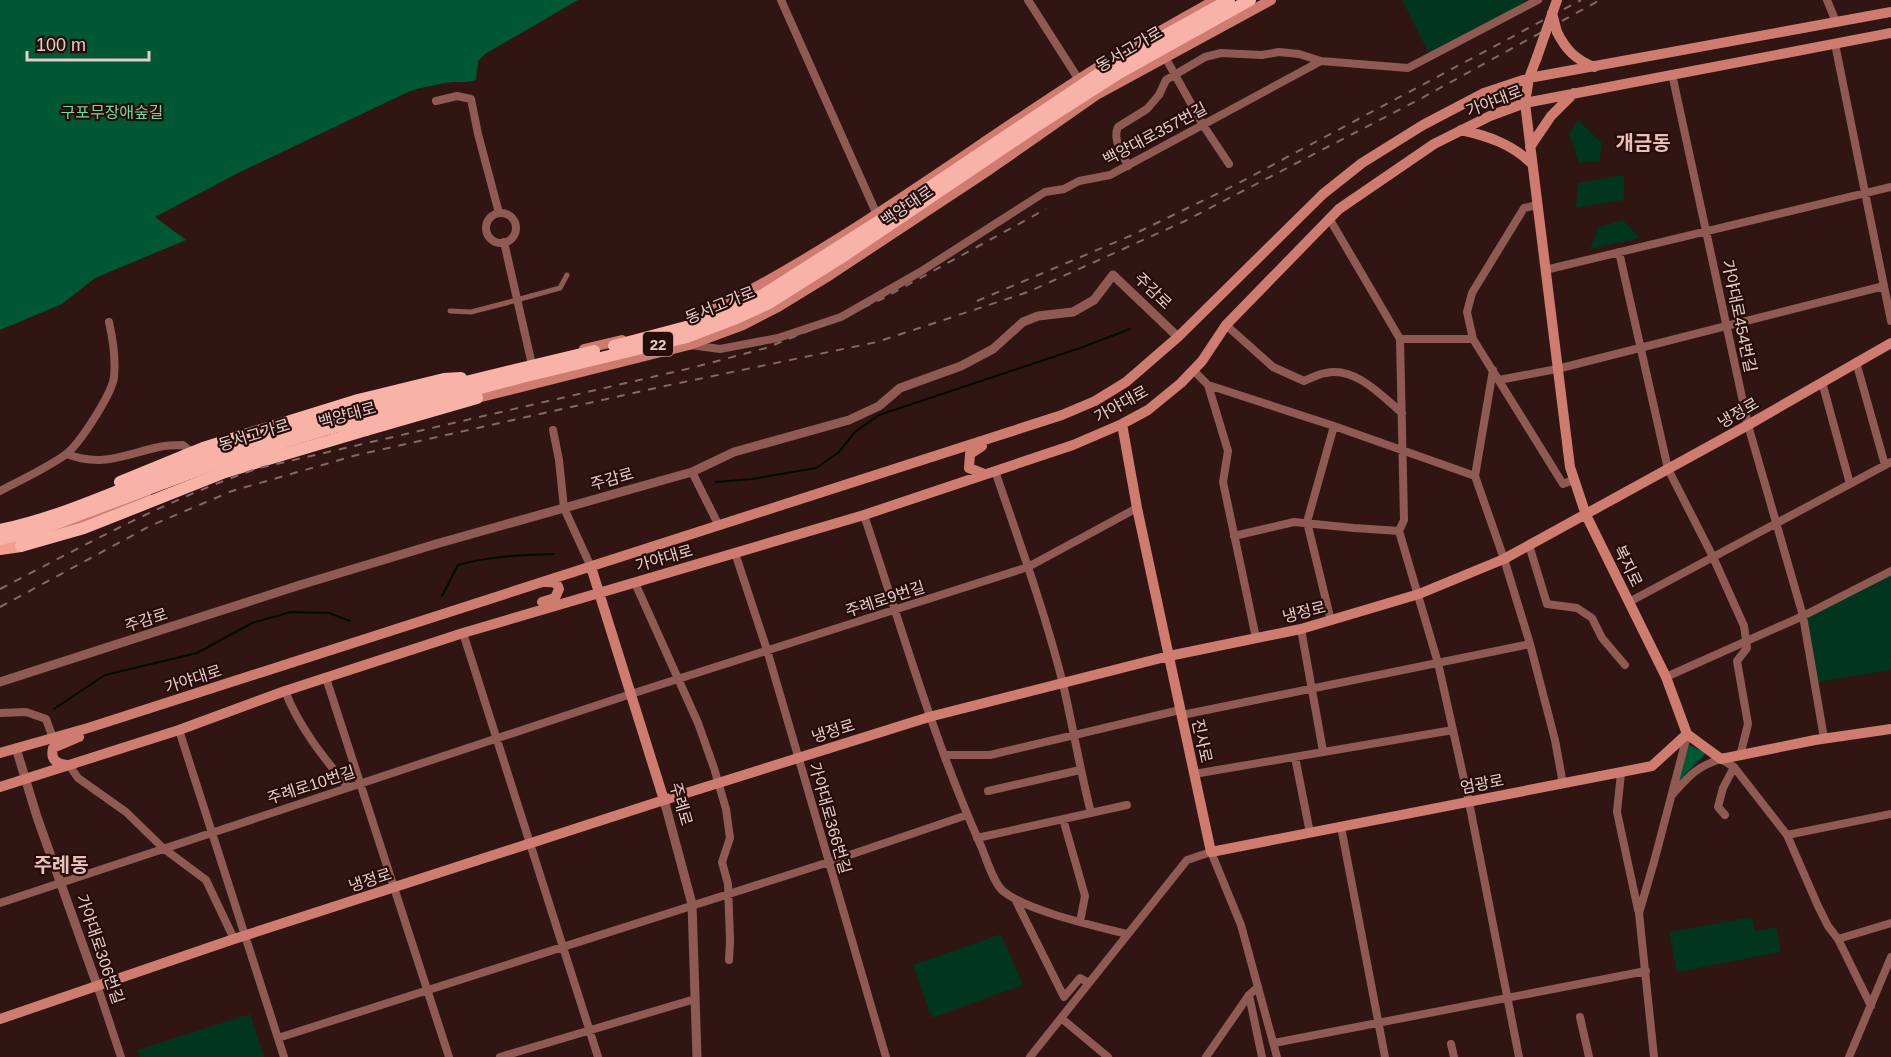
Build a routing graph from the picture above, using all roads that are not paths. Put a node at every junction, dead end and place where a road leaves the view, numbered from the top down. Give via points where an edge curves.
1 (781, 0) edge
2 (1028, 0) edge
3 (1215, 0) edge
4 (1229, 0) edge
5 (1250, 0) edge
6 (1271, 0) edge
7 (1538, 0) edge
8 (1557, 0) edge
9 (1827, 0) edge
10 (1891, 12) edge
11 (1552, 13) junction
12 (1836, 22) junction
13 (1891, 33) edge
14 (1835, 44) junction
15 (1165, 57) junction
16 (1321, 61) junction
17 (1594, 67) junction
18 (1672, 74) junction
19 (1175, 75) junction
20 (1529, 78) junction
21 (1079, 80) junction
22 (1574, 93) junction
23 (1091, 99) junction
24 (436, 101) dead end
25 (1524, 103) junction
26 (1203, 125) junction
27 (1461, 130) junction
28 (1530, 147) junction
29 (1229, 164) dead end
30 (1532, 164) junction
31 (1128, 166) junction
32 (1891, 187) edge
33 (1865, 193) junction
34 (1537, 205) junction
35 (500, 213) junction
36 (877, 214) junction
37 (1329, 218) junction
38 (1706, 231) junction
39 (887, 237) junction
40 (504, 242) junction
41 (1619, 252) junction
42 (1545, 270) junction
43 (567, 275) dead end
44 (1884, 286) junction
45 (450, 311) dead end
46 (1891, 321) edge
47 (109, 322) dead end
48 (1226, 325) junction
49 (1727, 326) junction
50 (1178, 337) junction
51 (1400, 339) junction
52 (1473, 339) junction
53 (1891, 343) edge
54 (689, 345) junction
55 (1641, 348) junction
56 (591, 360) junction
57 (532, 362) junction
58 (1856, 362) junction
59 (1557, 369) junction
60 (1193, 370) junction
61 (1493, 370) junction
62 (483, 378) junction
63 (1499, 380) junction
64 (1822, 382) junction
65 (537, 383) junction
66 (1208, 385) junction
67 (1402, 413) junction
68 (1122, 424) junction
69 (1748, 425) junction
70 (1334, 426) junction
71 (1026, 427) junction
72 (553, 430) dead end
73 (1402, 450) junction
74 (67, 454) junction
75 (197, 456) junction
76 (1888, 463) edge
77 (1668, 469) junction
78 (692, 472) junction
79 (989, 472) junction
80 (1475, 476) junction
81 (1573, 480) junction
82 (1850, 484) junction
83 (0, 491) edge
84 (564, 508) junction
85 (1137, 508) junction
86 (864, 515) junction
87 (1586, 515) junction
88 (21, 520) joint
89 (1307, 522) junction
90 (1776, 523) junction
91 (719, 526) junction
92 (0, 528) edge
93 (1399, 531) junction
94 (1234, 536) junction
95 (0, 539) edge
96 (1529, 545) junction
97 (21, 546) joint
98 (0, 548) edge
99 (735, 553) junction
100 (1713, 557) junction
101 (1504, 559) junction
102 (591, 567) junction
103 (1028, 567) junction
104 (1891, 571) edge
105 (546, 582) junction
106 (634, 583) junction
107 (599, 594) junction
108 (1419, 594) junction
109 (1629, 602) junction
110 (896, 609) junction
111 (519, 616) junction
112 (1803, 616) junction
113 (1331, 621) junction
114 (1301, 629) junction
115 (463, 633) junction
116 (1256, 638) junction
117 (1746, 641) junction
118 (1530, 644) junction
119 (767, 650) junction
120 (1169, 656) junction
121 (1438, 663) junction
122 (1625, 665) dead end
123 (1666, 677) junction
124 (326, 678) junction
125 (678, 679) junction
126 (0, 681) edge
127 (1062, 682) junction
128 (1311, 690) junction
129 (285, 691) junction
130 (631, 694) junction
131 (0, 713) edge
132 (1181, 713) junction
133 (929, 717) junction
134 (88, 728) junction
135 (1453, 729) junction
136 (1891, 729) edge
137 (179, 730) junction
138 (1687, 734) junction
139 (1074, 735) junction
140 (52, 738) junction
141 (496, 738) junction
142 (1824, 738) junction
143 (15, 748) junction
144 (1323, 751) junction
145 (0, 753) edge
146 (945, 755) junction
147 (1740, 756) junction
148 (798, 757) junction
149 (1295, 757) junction
150 (1721, 759) junction
151 (69, 765) junction
152 (1734, 766) junction
153 (1080, 770) junction
154 (1621, 773) junction
155 (1194, 774) junction
156 (26, 779) junction
157 (719, 782) junction
158 (360, 783) junction
159 (1563, 784) junction
160 (0, 787) edge
161 (348, 787) junction
162 (988, 791) dead end
163 (1672, 795) junction
164 (664, 800) junction
165 (1469, 802) junction
166 (1127, 805) dead end
167 (1091, 813) junction
168 (1891, 814) edge
169 (967, 815) junction
170 (1725, 815) dead end
171 (1063, 819) junction
172 (1341, 827) junction
173 (212, 832) junction
174 (1310, 833) junction
175 (1787, 835) junction
176 (977, 838) junction
177 (530, 844) junction
178 (163, 848) junction
179 (1211, 852) junction
180 (829, 862) junction
181 (61, 882) junction
182 (394, 888) junction
183 (727, 893) junction
184 (1016, 901) junction
185 (0, 903) edge
186 (692, 904) junction
187 (1639, 913) junction
188 (1080, 922) junction
189 (1891, 923) edge
190 (1127, 934) junction
191 (240, 938) junction
192 (1838, 939) junction
193 (563, 946) junction
194 (1891, 957) edge
195 (729, 960) dead end
196 (1646, 971) junction
197 (1089, 983) junction
198 (97, 985) junction
199 (1258, 987) junction
200 (427, 990) junction
201 (1249, 995) junction
202 (1507, 998) junction
203 (695, 999) junction
204 (1871, 1006) junction
205 (1580, 1017) dead end
206 (1061, 1018) junction
207 (0, 1019) edge
208 (1378, 1023) junction
209 (590, 1030) junction
210 (278, 1038) junction
211 (1274, 1043) junction
212 (1450, 1044) dead end
213 (121, 1057) edge
214 (284, 1057) edge
215 (448, 1057) edge
216 (500, 1057) edge
217 (598, 1057) edge
218 (697, 1057) edge
219 (886, 1057) edge
220 (1030, 1057) edge
221 (1108, 1057) edge
222 (1206, 1057) edge
223 (1262, 1057) edge
224 (1278, 1057) edge
225 (1385, 1057) edge
226 (1454, 1057) edge
227 (1520, 1057) edge
228 (1589, 1057) edge
229 (1654, 1057) edge
230 (1849, 1057) edge

1 - 36 street
2 - 21 street
3 - 21 main road, 백양대로
4 - 62 highway, 동서고가로 / 22, bridge via 1112,65 875,225 763,295 686,327
5 - 56 highway, 동서고가로 / 22, bridge via 1119,73 770,303 687,337
6 - 15 main road, 백양대로
7 - 16 street via 1408,68
8 - 11 main road, 복지로, bridge
9 - 12 street
10 - 12 main road, 가야대로
11 - 17 main road, bridge via 1566,48 1578,60
11 - 20 main road, 복지로, bridge
12 - 17 main road, 가야대로
13 - 14 main road, 가야대로
14 - 18 main road, 가야대로
14 - 33 street
15 - 19 street
15 - 23 main road, 백양대로
16 - 19 street via 1280,52 1221,53 1205,57
16 - 26 street, 백양대로357번길
17 - 20 main road, 가야대로
18 - 22 main road, 가야대로
18 - 38 street, 가야대로454번길
19 - 26 street
19 - 31 street via 1147,109 1118,127 1118,145
20 - 25 main road, 복지로
20 - 50 main road, 가야대로 via 1474,99 1362,163 1323,194
21 - 23 street
21 - 36 main road, 백양대로
22 - 25 main road, 가야대로
22 - 28 main road via 1551,116
23 - 39 main road, 백양대로
24 - 35 street via 457,96 471,99
25 - 27 main road, 가야대로
25 - 28 main road, 복지로
26 - 29 street
26 - 31 street, 백양대로357번길
27 - 30 main road via 1496,139 1520,152
27 - 37 main road, 가야대로 via 1374,183
28 - 30 main road, 복지로
30 - 34 main road, 복지로
31 - 54 street, 백양대로357번길 via 1110,175 1046,192 842,317 778,338 732,347
32 - 33 street
33 - 38 street
33 - 44 street
34 - 42 main road, 복지로
34 - 52 street via 1524,208 1472,292 1467,312
35 - 40 street via 511,217 516,225 514,234
35 - 40 street via 490,217 487,231 491,239
36 - 39 street
36 - 57 main road, 백양대로 via 798,264 702,315 659,331
37 - 48 main road, 가야대로
37 - 51 street
38 - 41 street
38 - 49 street, 가야대로454번길
39 - 54 main road, 백양대로 via 778,307
40 - 57 street
41 - 42 street
41 - 55 street
42 - 59 main road, 복지로
43 - 45 street, bridge via 560,288 471,312
44 - 46 street
44 - 49 street
47 - 74 street via 115,349 114,379 86,430
48 - 60 main road, 가야대로
48 - 67 street via 1273,367 1304,381 1328,372 1352,375
49 - 55 street
49 - 69 street, 가야대로454번길
50 - 71 main road, 가야대로 via 1126,382 1095,401
50 - 78 street, 주감로 via 1113,275 1094,300 1073,312 1023,322 993,349 961,366 900,388 879,406 849,420 734,452
51 - 52 street
51 - 67 street
52 - 61 street
53 - 58 main road, 냉정로
54 - 65 main road, 백양대로
55 - 59 street
55 - 77 street
56 - 95 highway, 동서고가로 / 22, bridge via 324,430 220,462 33,532
56 - 97 highway, bridge via 567,372 225,472 84,528
57 - 65 street
57 - 75 main road, 백양대로 via 342,408
58 - 64 main road, 냉정로
58 - 76 street
59 - 63 street
59 - 81 main road, 복지로
60 - 66 street
60 - 68 main road, 가야대로 via 1148,410
61 - 63 street
61 - 80 street
62 - 88 highway, bridge via 444,379 309,415 203,448
62 - 92 highway, 동서고가로 / 22, bridge via 283,433 192,462 34,523
63 - 81 street via 1563,484
64 - 69 main road, 냉정로
64 - 82 street
65 - 98 main road, 백양대로 via 344,431 224,467 29,541
66 - 70 street
66 - 94 street via 1228,451 1223,482
67 - 73 street
68 - 79 main road, 가야대로 via 1073,445
68 - 85 main road, 진사로
69 - 77 main road, 냉정로
69 - 90 street, 가야대로454번길
70 - 73 street
70 - 89 street
71 - 79 main road via 970,454 969,468
71 - 91 main road, 가야대로
72 - 84 street
73 - 80 street
73 - 93 street via 1404,520
74 - 75 street via 81,460 118,459 161,446 183,445
74 - 83 street
75 - 92 main road, 백양대로 via 60,511
76 - 82 street
77 - 87 main road, 냉정로
77 - 100 street
78 - 84 street, 주감로
78 - 91 street
79 - 86 main road, 가야대로
79 - 103 street
80 - 101 street
81 - 87 main road, 복지로
82 - 90 street
84 - 102 street
84 - 126 street, 주감로 via 300,585
85 - 103 street, 주례로9번길
85 - 120 main road, 진사로
86 - 99 main road, 가야대로
86 - 110 street
87 - 96 main road, 냉정로
87 - 109 main road, 복지로
88 - 92 main road
89 - 93 street
89 - 94 street
89 - 113 street
90 - 100 street
90 - 112 street, 가야대로454번길
91 - 102 main road, 가야대로
93 - 108 street
94 - 116 street
96 - 101 main road, 냉정로
96 - 122 street via 1548,604 1577,608 1592,618 1602,638
97 - 98 main road
99 - 106 main road, 가야대로
99 - 119 street, 가야대로366번길
100 - 109 street
100 - 117 street via 1744,626
101 - 108 main road, 냉정로
101 - 118 street
102 - 105 main road, 가야대로
102 - 107 main road, 주례로
103 - 110 street, 주례로9번길
103 - 127 street
104 - 112 street
105 - 111 main road via 558,585 555,598 530,607
105 - 134 main road, 가야대로
106 - 107 main road, 가야대로
106 - 125 street
107 - 111 main road, 가야대로
107 - 130 main road, 주례로
108 - 113 main road, 냉정로
108 - 121 street
109 - 123 main road, 복지로
110 - 119 street, 주례로9번길
110 - 133 street
111 - 115 main road, 가야대로
112 - 117 street
112 - 142 street, 가야대로454번길
113 - 114 main road, 냉정로
114 - 116 main road, 냉정로
114 - 128 street
115 - 124 main road, 가야대로
115 - 141 street
116 - 120 main road, 냉정로
117 - 123 street
117 - 147 street via 1747,648 1737,661 1748,723
118 - 121 street
118 - 159 street
119 - 125 street, 주례로9번길
119 - 148 street, 가야대로366번길
120 - 127 main road, 냉정로
120 - 132 main road, 진사로
121 - 128 street
121 - 135 street
123 - 138 main road, 복지로
124 - 129 main road, 가야대로
124 - 158 street
125 - 130 street, 주례로9번길
125 - 157 street
127 - 133 main road, 냉정로
127 - 139 street
128 - 132 street
128 - 144 street
129 - 137 main road, 가야대로
129 - 161 street via 293,712
130 - 141 street, 주례로10번길
130 - 164 main road, 주례로
131 - 140 street via 26,712 46,719
132 - 139 street
132 - 155 main road, 진사로
133 - 146 street
133 - 148 main road, 냉정로
134 - 140 main road, 가야대로
134 - 151 main road via 81,736 53,748 53,759
135 - 144 street
135 - 165 street
136 - 142 main road
137 - 151 main road, 가야대로
137 - 173 street
138 - 150 main road
138 - 154 main road, 엄광로 via 1652,766
138 - 163 street
139 - 146 street via 990,755
139 - 153 street
140 - 143 main road, 가야대로
141 - 158 street, 주례로10번길
141 - 177 street
142 - 147 main road
143 - 145 main road, 가야대로
143 - 156 street, 가야대로306번길
144 - 149 street
146 - 169 street
147 - 150 main road
148 - 157 main road, 냉정로
148 - 180 street, 가야대로366번길
149 - 155 street
149 - 174 street
150 - 152 street
150 - 163 street via 1692,773
151 - 156 main road, 가야대로
151 - 178 street via 78,778 126,812
152 - 170 street via 1718,807
152 - 175 street
153 - 162 street
153 - 167 street
154 - 159 main road, 엄광로
154 - 187 street via 1617,812
155 - 179 main road, 진사로
156 - 160 main road, 가야대로
156 - 181 street, 가야대로306번길
157 - 164 main road, 냉정로
157 - 183 street via 730,833 722,859
158 - 161 street, 주례로10번길
158 - 182 street
159 - 165 main road, 엄광로
161 - 173 street, 주례로10번길
163 - 187 street
164 - 177 main road, 냉정로
164 - 186 street, 주례로
165 - 172 main road, 엄광로
165 - 202 street
166 - 167 street
167 - 171 street
168 - 175 street
169 - 176 street
169 - 180 street
171 - 176 street
171 - 188 street via 1084,896
172 - 174 main road, 엄광로
172 - 208 street
173 - 178 street, 주례로10번길
173 - 191 street
174 - 179 main road, 엄광로
175 - 192 street via 1828,926
176 - 184 street via 1000,889
177 - 182 main road, 냉정로
177 - 193 street
178 - 181 street, 주례로10번길
178 - 191 street via 206,880
179 - 190 street via 1187,860
179 - 199 street, 진사로 via 1240,926
180 - 183 street
180 - 219 street, 가야대로366번길
181 - 185 street, 주례로10번길
181 - 198 street, 가야대로306번길
182 - 191 main road, 냉정로
182 - 200 street
183 - 186 street
183 - 195 street
184 - 188 street
184 - 197 street via 1064,997 1080,978
186 - 193 street
186 - 203 street, 주례로
187 - 196 street
188 - 190 street
189 - 192 street
190 - 197 street
191 - 198 main road, 냉정로
191 - 210 street
192 - 204 street
193 - 200 street
193 - 209 street
194 - 204 street
196 - 202 street
196 - 229 street
197 - 206 street
198 - 207 main road, 냉정로
198 - 213 street, 가야대로306번길
199 - 201 street
199 - 211 street, 진사로
200 - 210 street
200 - 215 street
201 - 222 street
201 - 223 street
202 - 208 street
202 - 227 street
203 - 209 street
203 - 218 street, 주례로
204 - 230 street
205 - 228 street
206 - 220 street
206 - 221 street
208 - 211 street
208 - 225 street
209 - 216 street
209 - 217 street
210 - 214 street
211 - 224 street, 진사로
212 - 226 street

